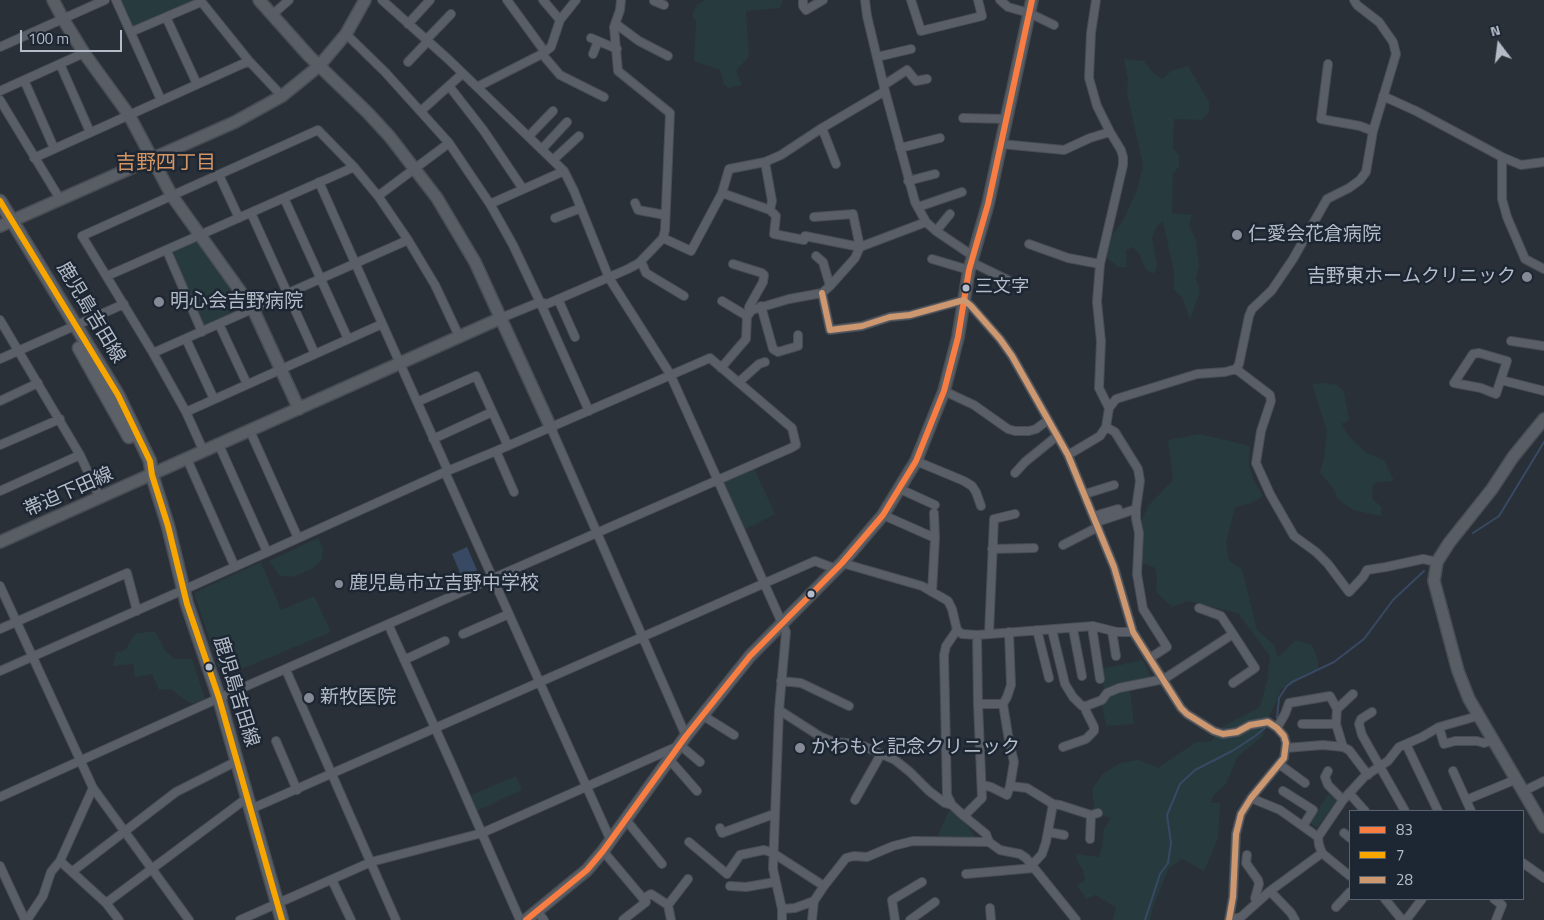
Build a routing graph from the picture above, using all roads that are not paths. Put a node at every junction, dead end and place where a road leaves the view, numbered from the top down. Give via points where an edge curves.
1 (53, 0) edge
2 (105, 0) edge
3 (116, 0) edge
4 (259, 0) edge
5 (289, 0) edge
6 (365, 0) edge
7 (382, 0) edge
8 (430, 0) edge
9 (507, 0) edge
10 (543, 0) edge
11 (576, 0) edge
12 (621, 0) edge
13 (655, 0) edge
14 (803, 0) edge
15 (823, 0) edge
16 (865, 0) edge
17 (912, 0) edge
18 (978, 0) edge
19 (1000, 0) edge
20 (1032, 0) edge
21 (1096, 0) edge
22 (1354, 0) edge
23 (200, 1) edge
24 (664, 5) dead end
25 (1029, 13) junction
26 (451, 14) dead end
27 (272, 15) junction
28 (166, 17) junction
29 (63, 19) junction
30 (560, 20) junction
31 (408, 24) junction
32 (616, 24) junction
33 (1054, 25) dead end
34 (131, 32) junction
35 (346, 34) junction
36 (427, 41) junction
37 (0, 47) edge
38 (617, 49) junction
39 (911, 49) dead end
40 (84, 53) junction
41 (543, 53) junction
42 (593, 54) dead end
43 (668, 56) dead end
44 (877, 57) junction
45 (249, 61) junction
46 (408, 62) dead end
47 (60, 64) junction
48 (1328, 64) dead end
49 (319, 66) junction
50 (462, 74) junction
51 (927, 79) dead end
52 (24, 80) junction
53 (197, 84) junction
54 (448, 86) junction
55 (477, 87) junction
56 (884, 88) junction
57 (0, 91) edge
58 (282, 96) junction
59 (1383, 96) junction
60 (604, 97) dead end
61 (0, 100) edge
62 (161, 100) junction
63 (421, 111) junction
64 (553, 111) dead end
65 (130, 114) junction
66 (963, 118) dead end
67 (1006, 119) junction
68 (567, 122) dead end
69 (822, 128) junction
70 (1373, 131) junction
71 (90, 132) junction
72 (1110, 132) junction
73 (529, 136) junction
74 (579, 136) dead end
75 (940, 138) dead end
76 (448, 143) junction
77 (1001, 144) junction
78 (54, 148) junction
79 (900, 148) junction
80 (542, 149) junction
81 (1502, 157) junction
82 (34, 158) junction
83 (152, 158) junction
84 (553, 160) junction
85 (765, 162) junction
86 (1544, 162) edge
87 (836, 164) dead end
88 (354, 167) junction
89 (416, 169) junction
90 (564, 171) junction
91 (935, 174) dead end
92 (219, 175) junction
93 (908, 181) junction
94 (319, 182) junction
95 (523, 189) junction
96 (962, 192) dead end
97 (722, 193) junction
98 (172, 196) junction
99 (378, 196) junction
100 (284, 198) junction
101 (60, 199) junction
102 (0, 201) edge
103 (635, 203) dead end
104 (490, 204) junction
105 (918, 207) junction
106 (581, 208) junction
107 (770, 210) junction
108 (251, 213) junction
109 (950, 214) dead end
110 (666, 215) junction
111 (239, 218) junction
112 (555, 218) dead end
113 (814, 218) dead end
114 (4, 222) edge
115 (926, 222) junction
116 (936, 232) junction
117 (200, 236) junction
118 (663, 238) junction
119 (408, 240) junction
120 (1029, 244) dead end
121 (860, 247) junction
122 (167, 251) junction
123 (816, 256) dead end
124 (932, 259) dead end
125 (641, 260) junction
126 (356, 263) junction
127 (971, 263) junction
128 (733, 264) dead end
129 (1100, 264) junction
130 (1544, 269) edge
131 (107, 276) junction
132 (609, 278) junction
133 (320, 279) junction
134 (1010, 281) dead end
135 (830, 286) junction
136 (822, 293) junction
137 (288, 294) junction
138 (684, 296) dead end
139 (558, 299) junction
140 (964, 300) junction
141 (722, 301) dead end
142 (540, 302) junction
143 (124, 304) junction
144 (761, 306) junction
145 (254, 309) junction
146 (748, 315) junction
147 (501, 318) junction
148 (0, 320) edge
149 (219, 324) junction
150 (382, 324) junction
151 (71, 327) junction
152 (202, 332) junction
153 (798, 335) dead end
154 (459, 336) junction
155 (575, 337) dead end
156 (186, 339) junction
157 (348, 339) junction
158 (1511, 341) dead end
159 (1544, 346) edge
160 (19, 350) junction
161 (153, 353) junction
162 (315, 354) junction
163 (0, 359) edge
164 (766, 362) dead end
165 (400, 364) junction
166 (721, 368) junction
167 (280, 369) junction
168 (1236, 369) junction
169 (670, 374) junction
170 (1501, 380) junction
171 (738, 382) junction
172 (38, 384) junction
173 (247, 384) junction
174 (944, 391) junction
175 (1544, 391) edge
176 (214, 399) junction
177 (0, 400) edge
178 (417, 402) junction
179 (1109, 408) junction
180 (299, 409) junction
181 (589, 411) junction
182 (186, 412) junction
183 (492, 412) junction
184 (60, 419) junction
185 (1544, 419) edge
186 (1048, 420) junction
187 (1106, 427) junction
188 (551, 428) junction
189 (250, 431) junction
190 (1057, 436) junction
191 (433, 439) junction
192 (219, 445) junction
193 (0, 446) edge
194 (508, 446) junction
195 (496, 451) junction
196 (204, 452) junction
197 (80, 455) junction
198 (1068, 455) junction
199 (187, 459) junction
200 (916, 461) junction
201 (447, 472) junction
202 (1015, 473) dead end
203 (152, 475) junction
204 (718, 480) junction
205 (1114, 484) dead end
206 (900, 489) junction
207 (0, 491) edge
208 (514, 492) dead end
209 (1085, 494) junction
210 (100, 498) junction
211 (981, 506) dead end
212 (1118, 509) dead end
213 (1136, 509) junction
214 (1015, 514) dead end
215 (883, 515) junction
216 (1096, 522) junction
217 (597, 534) junction
218 (298, 538) junction
219 (935, 538) junction
220 (0, 542) edge
221 (1063, 545) dead end
222 (1034, 548) dead end
223 (992, 549) junction
224 (267, 552) junction
225 (1436, 562) junction
226 (839, 566) junction
227 (235, 567) junction
228 (493, 579) junction
229 (763, 584) junction
230 (0, 588) edge
231 (184, 590) junction
232 (932, 592) junction
233 (1199, 608) dead end
234 (137, 611) junction
235 (509, 614) junction
236 (16, 621) junction
237 (782, 623) junction
238 (388, 624) junction
239 (1092, 626) junction
240 (0, 629) edge
241 (1073, 629) junction
242 (957, 630) junction
243 (1037, 630) junction
244 (1052, 630) junction
245 (1112, 630) junction
246 (1009, 632) junction
247 (1133, 632) junction
248 (463, 634) dead end
249 (989, 634) junction
250 (1233, 634) junction
251 (977, 635) junction
252 (642, 636) junction
253 (445, 641) dead end
254 (33, 656) junction
255 (1116, 656) dead end
256 (1150, 658) junction
257 (404, 660) junction
258 (286, 670) junction
259 (0, 671) edge
260 (1082, 676) dead end
261 (1050, 678) dead end
262 (1100, 679) dead end
263 (1164, 679) junction
264 (781, 681) junction
265 (539, 683) junction
266 (1233, 683) dead end
267 (1353, 694) dead end
268 (219, 698) junction
269 (978, 704) junction
270 (1003, 704) junction
271 (849, 706) dead end
272 (1086, 706) junction
273 (1336, 709) junction
274 (779, 710) junction
275 (1372, 712) dead end
276 (702, 715) junction
277 (1478, 716) junction
278 (1302, 724) dead end
279 (1336, 724) junction
280 (1439, 727) junction
281 (435, 728) junction
282 (1277, 728) junction
283 (734, 734) dead end
284 (1492, 740) junction
285 (276, 741) dead end
286 (682, 742) junction
287 (1406, 744) junction
288 (1063, 747) dead end
289 (1343, 747) junction
290 (1286, 748) junction
291 (881, 754) junction
292 (669, 758) junction
293 (237, 761) junction
294 (80, 762) junction
295 (700, 762) dead end
296 (1279, 764) junction
297 (1379, 767) junction
298 (1453, 770) dead end
299 (1328, 771) dead end
300 (332, 774) junction
301 (1368, 774) junction
302 (1517, 779) junction
303 (1544, 781) edge
304 (1305, 783) dead end
305 (982, 785) junction
306 (1010, 786) junction
307 (586, 787) junction
308 (93, 788) junction
309 (297, 790) junction
310 (1283, 790) dead end
311 (697, 791) dead end
312 (1524, 791) junction
313 (1349, 793) junction
314 (0, 797) edge
315 (1251, 798) junction
316 (855, 800) dead end
317 (1343, 800) junction
318 (1466, 800) junction
319 (249, 803) junction
320 (1053, 804) junction
321 (952, 805) junction
322 (1363, 810) edge
323 (1404, 810) edge
324 (1438, 810) edge
325 (1471, 810) edge
326 (774, 814) junction
327 (964, 816) junction
328 (626, 820) junction
329 (1303, 826) junction
330 (1544, 827) edge
331 (720, 828) dead end
332 (125, 832) junction
333 (1048, 832) junction
334 (482, 833) junction
335 (1064, 835) dead end
336 (1318, 837) junction
337 (1090, 839) dead end
338 (611, 841) junction
339 (689, 842) dead end
340 (989, 842) junction
341 (603, 852) junction
342 (773, 853) junction
343 (1322, 853) junction
344 (1247, 855) dead end
345 (60, 861) junction
346 (371, 862) junction
347 (662, 864) dead end
348 (1524, 865) edge
349 (0, 866) edge
350 (1033, 866) junction
351 (153, 869) junction
352 (72, 872) junction
353 (1349, 873) edge
354 (966, 874) dead end
355 (1544, 878) edge
356 (688, 879) dead end
357 (332, 880) junction
358 (775, 882) junction
359 (922, 882) dead end
360 (730, 886) dead end
361 (824, 886) junction
362 (1270, 891) junction
363 (1349, 893) edge
364 (643, 899) junction
365 (1386, 900) edge
366 (1421, 900) edge
367 (1495, 900) edge
368 (814, 901) junction
369 (934, 902) dead end
370 (1257, 902) junction
371 (106, 903) junction
372 (277, 904) junction
373 (668, 905) junction
374 (1336, 907) dead end
375 (990, 908) dead end
376 (782, 909) junction
377 (540, 916) edge
378 (1397, 918) edge
379 (626, 919) edge
380 (26, 920) edge
381 (119, 920) edge
382 (189, 920) edge
383 (240, 920) edge
384 (282, 920) edge
385 (351, 920) edge
386 (396, 920) edge
387 (520, 920) edge
388 (526, 920) edge
389 (671, 920) edge
390 (782, 920) edge
391 (812, 920) edge
392 (895, 920) edge
393 (910, 920) edge
394 (991, 920) edge
395 (1076, 920) edge
396 (1229, 920) edge
397 (1295, 920) edge
398 (1406, 920) edge
399 (1496, 920) edge

1 - 29 street
2 - 29 street
3 - 34 street
4 - 27 street
5 - 27 street
6 - 35 street
7 - 31 street
8 - 31 street
9 - 41 street
10 - 30 street
11 - 30 street
12 - 32 street
13 - 24 street
14 - 15 street via 802,6 806,10
16 - 44 street
17 - 18 street via 921,32 982,16
19 - 25 street via 1008,7
20 - 25 street
21 - 72 street via 1090,33 1089,78 1097,106
22 - 59 street via 1379,22 1393,42 1396,54
23 - 28 street
23 - 45 street
25 - 33 street
25 - 67 street
26 - 36 street
27 - 49 street
28 - 34 street
28 - 53 street
29 - 37 street
29 - 40 street
30 - 41 street via 551,47
31 - 36 street
32 - 38 street
32 - 43 street
34 - 62 street
35 - 49 street
35 - 63 street
36 - 46 street
36 - 50 street
38 - 42 street via 595,40
38 - 110 street via 618,71 670,112
39 - 44 street
40 - 47 street
40 - 65 street
41 - 55 street
41 - 60 street via 560,75
44 - 56 street
45 - 53 street
45 - 58 street
47 - 52 street
47 - 71 street
48 - 70 street via 1321,119
49 - 58 street
49 - 89 street via 368,113
50 - 54 street
50 - 55 street
51 - 56 street via 916,81 907,70
52 - 57 street
52 - 78 street
53 - 62 street
54 - 63 street
54 - 95 street via 484,131
55 - 73 street
56 - 69 street
56 - 79 street
58 - 83 street via 235,122
59 - 70 street
59 - 81 street
61 - 82 street
62 - 65 street
63 - 76 street
64 - 73 street
65 - 71 street
65 - 83 street
66 - 67 street
67 - 77 street
68 - 80 street
69 - 85 street
69 - 87 street
70 - 168 street via 1366,172 1349,188 1327,199 1272,290 1252,309
71 - 78 street
72 - 77 street via 1064,150
72 - 129 street via 1121,150 1123,165
73 - 80 street
74 - 84 street
75 - 79 street
76 - 89 street
76 - 104 street
77 - 127 street
78 - 82 street
79 - 93 street
80 - 84 street
81 - 86 street via 1521,165
81 - 130 street via 1502,200 1507,217 1525,259
82 - 101 street
83 - 98 street
83 - 101 street
84 - 90 street
85 - 97 street via 729,169
85 - 107 street via 772,201
88 - 92 street via 318,130
88 - 94 street
88 - 99 street
89 - 99 street
89 - 147 street via 454,224
90 - 95 street
90 - 106 street
91 - 93 street
92 - 98 street
92 - 111 street
93 - 105 street
94 - 100 street
94 - 126 street
95 - 104 street
96 - 105 street
97 - 107 street
97 - 118 street via 691,251
98 - 117 street
98 - 131 street via 82,236
99 - 119 street
100 - 108 street
100 - 133 street
101 - 114 street
102 - 114 main road, 鹿児島吉田線
103 - 110 street via 638,210
104 - 142 street
105 - 115 street
106 - 112 street
106 - 132 street
107 - 121 street via 776,216 774,234 804,240 805,236
108 - 111 street
108 - 137 street
109 - 116 street
110 - 118 street
111 - 117 street
113 - 121 street via 853,214
114 - 151 main road, 鹿児島吉田線
115 - 116 street
115 - 121 street
116 - 127 street
117 - 122 street
117 - 145 street
118 - 125 street
119 - 126 street
119 - 154 street
120 - 129 street via 1068,258
121 - 135 street via 855,258
122 - 131 street
122 - 152 street
123 - 135 street via 823,262
124 - 127 street
125 - 132 street
125 - 138 street via 646,273
126 - 133 street
126 - 150 street
127 - 134 street
127 - 140 street
128 - 146 street via 764,275
129 - 179 street via 1098,379
131 - 143 street
132 - 139 street
132 - 169 street
133 - 137 street
133 - 157 street
135 - 136 street
136 - 140 street via 830,330 910,316
136 - 144 street
137 - 145 street
137 - 162 street
139 - 142 street via 547,304
139 - 155 street
140 - 174 street
140 - 186 street via 1012,356
141 - 146 street
142 - 147 street
142 - 181 street
143 - 151 street
143 - 161 street
144 - 146 street
144 - 153 street via 772,349 778,352 798,346
145 - 149 street
145 - 167 street
146 - 166 street via 746,339
147 - 154 street, 帯迫下田線
147 - 188 street
148 - 160 street
149 - 152 street
149 - 173 street
150 - 157 street
150 - 165 street
151 - 160 street
151 - 203 main road, 鹿児島吉田線 via 143,464
152 - 156 street
154 - 165 street, 帯迫下田線
156 - 161 street
156 - 176 street
157 - 162 street
158 - 159 street
160 - 163 street
160 - 172 street
161 - 182 street
162 - 167 street
164 - 171 street
165 - 178 street
165 - 180 street, 帯迫下田線
166 - 169 street via 710,358
166 - 171 street
167 - 173 street
167 - 180 street
168 - 179 street via 1197,374 1144,389 1116,399
168 - 225 street via 1270,395 1256,463 1270,494 1294,536 1328,564 1348,592 1367,570 1424,559
169 - 181 street
169 - 204 street
170 - 170 street via 1496,394 1454,383 1473,354 1479,353 1507,361
170 - 175 street
171 - 204 street via 792,428 796,445
172 - 177 street
172 - 184 street
173 - 176 street
174 - 186 street via 974,405 1014,431 1036,429
174 - 200 street
176 - 182 street
178 - 183 street via 476,376
178 - 191 street
179 - 187 street
180 - 189 street, 帯迫下田線
181 - 188 street
182 - 196 street
183 - 191 street
183 - 194 street
184 - 193 street
184 - 197 street
185 - 225 street
186 - 190 street
187 - 198 street via 1100,436
187 - 213 street via 1114,432 1140,474
188 - 194 street
188 - 217 street
189 - 192 street, 帯迫下田線
189 - 218 street
190 - 198 street
190 - 202 street
191 - 201 street
192 - 196 street, 帯迫下田線
192 - 224 street
194 - 195 street
195 - 201 street
195 - 208 street
196 - 199 street, 帯迫下田線
197 - 207 street
197 - 210 street
198 - 209 street
199 - 203 street, 帯迫下田線
199 - 227 street
200 - 206 street
200 - 211 street via 972,486
201 - 218 street
201 - 228 street
203 - 210 street, 帯迫下田線
203 - 231 main road, 鹿児島吉田線
204 - 217 street
204 - 229 street
205 - 209 street
206 - 215 street
206 - 219 street via 934,509
209 - 216 street
210 - 220 street, 帯迫下田線
212 - 216 street
213 - 216 street
213 - 256 street via 1139,533 1137,574 1142,603 1167,647
214 - 223 street via 994,519
215 - 219 street
215 - 226 street
216 - 221 street
216 - 247 street via 1114,567
217 - 228 street
217 - 252 street
218 - 224 street
219 - 232 street
222 - 223 street
223 - 249 street
224 - 227 street
225 - 277 street via 1434,581 1439,601 1464,687
226 - 229 street via 815,561
226 - 232 street via 907,580
226 - 237 street
227 - 231 street
228 - 235 street
228 - 238 street
229 - 237 street
229 - 252 street
230 - 236 street
231 - 234 street
231 - 268 main road, 鹿児島吉田線
232 - 242 street via 950,604
233 - 250 street via 1221,616
234 - 236 street via 127,573
234 - 254 street
235 - 248 street
235 - 265 street
236 - 240 street
236 - 254 street
237 - 264 street via 786,632
237 - 276 street
238 - 257 street
238 - 258 street
239 - 241 street
239 - 245 street
239 - 262 street
241 - 244 street
241 - 260 street
242 - 251 street via 962,634
242 - 321 street via 944,655 947,795
243 - 244 street
243 - 246 street
243 - 261 street
244 - 272 street via 1065,684 1082,706
245 - 247 street
245 - 255 street
246 - 249 street
246 - 270 street via 1011,685
247 - 256 street
249 - 251 street
250 - 263 street
250 - 266 street via 1255,668
251 - 269 street
252 - 265 street
252 - 286 street
253 - 257 street
254 - 259 street
254 - 294 street
256 - 263 street
257 - 281 street
258 - 268 street
258 - 300 street
263 - 272 street via 1119,688
263 - 282 street via 1181,708 1214,731 1230,734 1258,722 1268,722
264 - 271 street via 801,683
264 - 274 street
265 - 281 street
265 - 307 street
267 - 273 street
268 - 293 main road, 鹿児島吉田線
268 - 294 street
269 - 270 street
269 - 305 street
270 - 306 street via 1014,762
272 - 288 street via 1094,731 1086,739
273 - 279 street
273 - 282 street via 1330,696 1289,703
274 - 291 street via 821,737 834,742 855,743
274 - 326 street
275 - 297 street via 1359,724
276 - 283 street
276 - 286 street
277 - 280 street
277 - 284 street
278 - 279 street
279 - 289 street
280 - 284 street via 1444,744
280 - 287 street
281 - 300 street
281 - 334 street
282 - 290 street via 1284,736
284 - 302 street
285 - 309 street
286 - 292 street
286 - 295 street
286 - 307 street
287 - 297 street
287 - 324 street
289 - 290 street via 1306,745
289 - 301 street
290 - 296 street
291 - 316 street
291 - 321 street via 895,760 929,791
292 - 311 street
292 - 328 street
293 - 319 main road, 鹿児島吉田線
293 - 332 street via 176,792
294 - 308 street
294 - 314 street
296 - 304 street
296 - 315 street
297 - 301 street
297 - 323 street
298 - 318 street
299 - 317 street via 1325,777 1328,785
300 - 309 street
300 - 346 street
301 - 313 street
302 - 312 street
302 - 318 street
303 - 312 street
305 - 306 street via 1007,795
305 - 327 street via 982,798
306 - 320 street via 1027,788
307 - 334 street
307 - 338 street
308 - 332 street
308 - 345 street
309 - 319 street
310 - 329 street via 1313,810
312 - 330 street
313 - 317 street
313 - 322 street
315 - 329 street via 1280,810
315 - 396 street via 1241,814 1236,834
317 - 336 street
318 - 325 street
319 - 351 street
319 - 372 main road, 鹿児島吉田線
320 - 333 street
320 - 337 street via 1095,814
321 - 327 street
326 - 331 street via 722,833
326 - 342 street
327 - 340 street via 986,834
328 - 338 street
328 - 347 street
329 - 336 street
332 - 351 street
332 - 352 street
333 - 335 street
333 - 350 street via 1042,854
334 - 346 street
334 - 387 street
336 - 343 street
338 - 341 street
339 - 342 street via 726,874 740,855 764,850
340 - 350 street via 1000,850 1020,854
340 - 361 street via 913,841 867,857 846,858
341 - 364 street
341 - 377 street
342 - 358 street
342 - 361 street
343 - 353 street
343 - 362 street
344 - 370 street via 1246,863 1259,884
345 - 352 street
345 - 380 street via 51,872 43,896
346 - 357 street
346 - 386 street
348 - 355 street
349 - 380 street
350 - 354 street
350 - 395 street
351 - 371 street
351 - 382 street
352 - 371 street
356 - 373 street
357 - 372 street
357 - 385 street
358 - 360 street
358 - 376 street
359 - 392 street via 892,900
361 - 368 street
362 - 370 street
362 - 397 street
363 - 374 street
364 - 373 street via 651,894
364 - 379 street via 646,902
365 - 378 street
366 - 398 street
367 - 399 street via 1502,905
368 - 376 street
368 - 391 street
369 - 393 street
370 - 396 street via 1241,916
371 - 381 street
372 - 383 street
372 - 384 main road, 鹿児島吉田線
373 - 389 street
375 - 394 street
376 - 390 street
377 - 388 street

